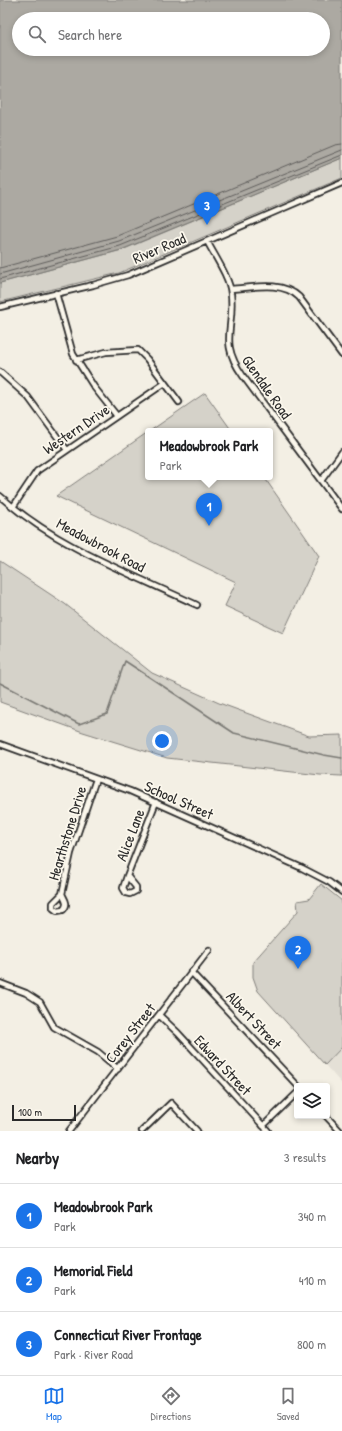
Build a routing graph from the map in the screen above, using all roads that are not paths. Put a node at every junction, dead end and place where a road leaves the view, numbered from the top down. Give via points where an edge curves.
1 (342, 183) edge
2 (207, 240) junction
3 (230, 290) junction
4 (56, 293) junction
5 (0, 307) edge
6 (342, 355) edge
7 (76, 360) junction
8 (0, 372) edge
9 (164, 383) junction
10 (179, 402) dead end
11 (117, 416) junction
12 (67, 450) junction
13 (342, 452) edge
14 (321, 481) junction
15 (0, 496) edge
16 (13, 507) junction
17 (342, 509) edge
18 (197, 605) dead end
19 (0, 744) edge
20 (96, 779) junction
21 (156, 802) junction
22 (127, 876) dead end
23 (342, 892) edge
24 (62, 894) dead end
25 (210, 950) dead end
26 (191, 972) junction
27 (0, 983) edge
28 (159, 1015) junction
29 (118, 1069) junction
30 (295, 1083) edge
31 (294, 1096) edge
32 (329, 1119) edge
33 (263, 1126) junction
34 (69, 1131) edge
35 (142, 1131) edge
36 (197, 1131) edge
37 (268, 1131) edge
38 (340, 1131) edge

1 - 2 street, River Road
2 - 3 street, Glendale Road
2 - 4 street, River Road via 123,276
3 - 6 street via 277,287 292,291
3 - 14 street, Glendale Road via 228,335 233,360
4 - 5 street, River Road
4 - 7 street
7 - 9 street via 106,352 138,350
7 - 11 street
8 - 12 street via 28,397
9 - 10 street
9 - 11 street, Western Drive
11 - 12 street, Western Drive
12 - 16 street, Western Drive via 37,471
13 - 14 street
14 - 17 street, Glendale Road
15 - 16 street, Meadowbrook Road
16 - 18 street, Meadowbrook Road via 91,557
19 - 20 street, School Street
20 - 21 street, School Street
20 - 24 street, Hearthstone Drive via 71,852
21 - 22 street, Alice Lane
21 - 23 street, School Street via 302,868
25 - 26 street, Corey Street
26 - 28 street, Corey Street
26 - 30 street, Albert Street
27 - 29 street via 26,993 40,1002 54,1027 98,1052
28 - 29 street, Corey Street
28 - 33 street, Edward Street
29 - 34 street, Corey Street
31 - 33 street
32 - 38 street
33 - 37 street, Edward Street
35 - 36 street via 171,1103

